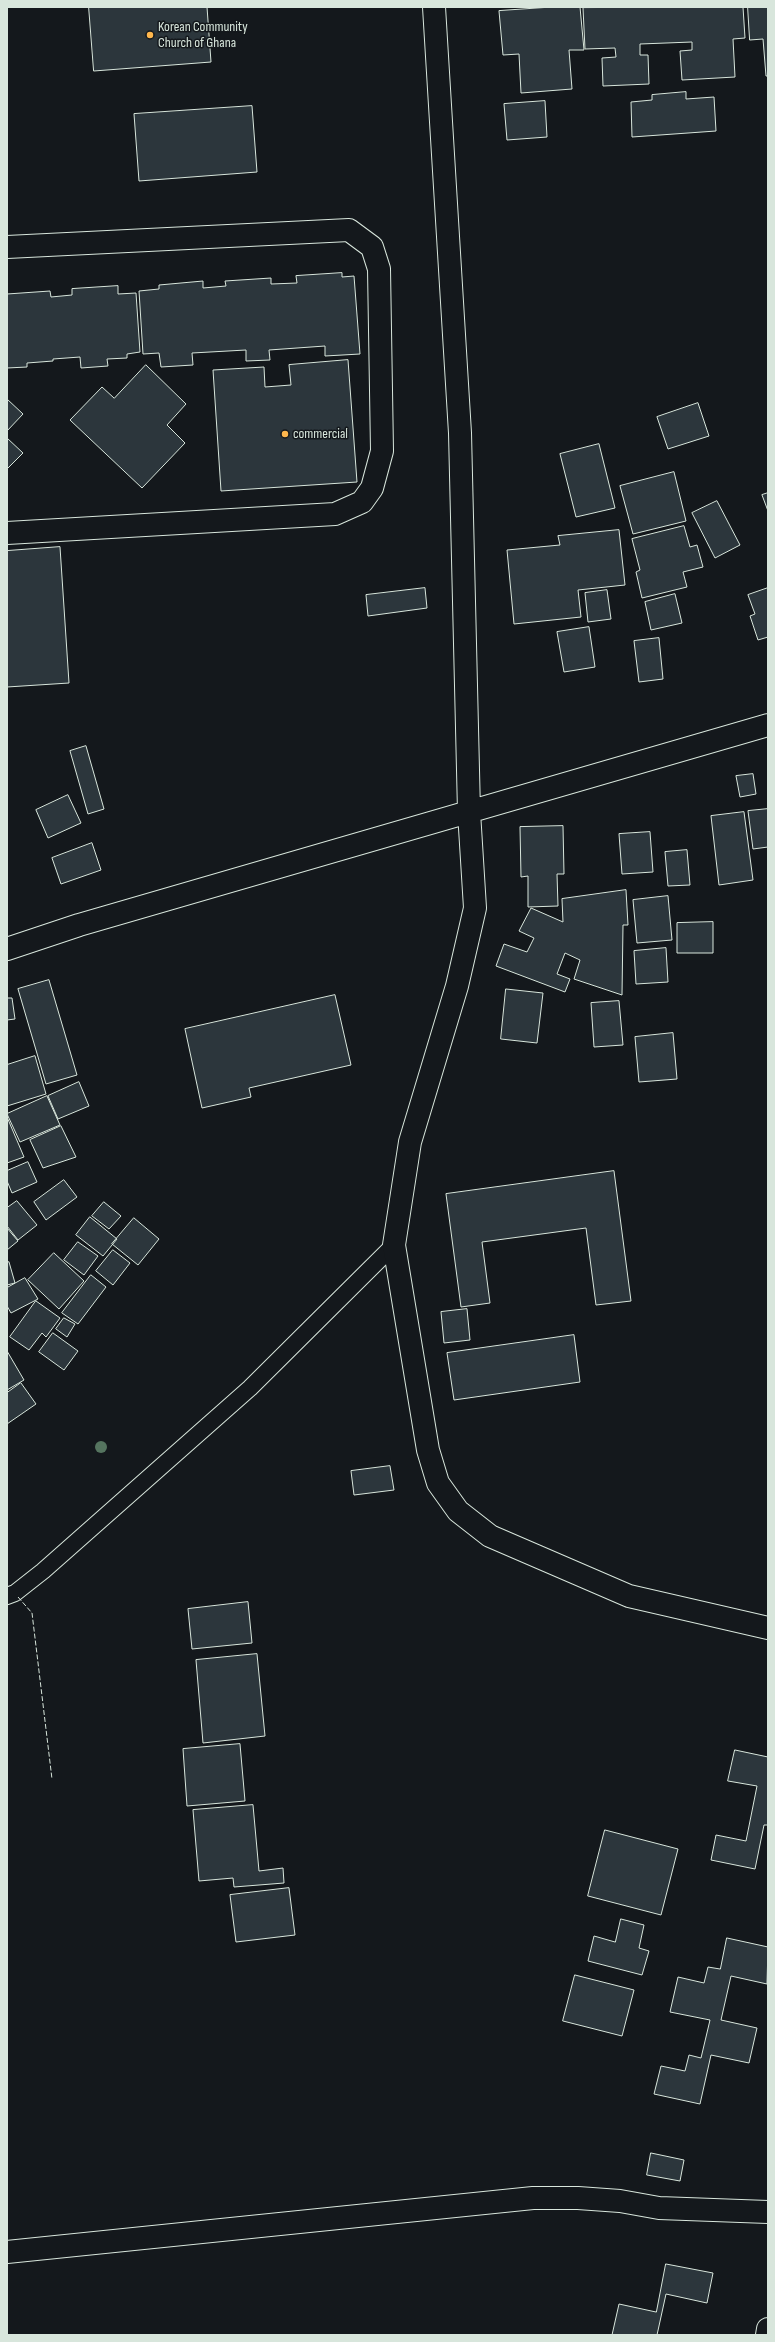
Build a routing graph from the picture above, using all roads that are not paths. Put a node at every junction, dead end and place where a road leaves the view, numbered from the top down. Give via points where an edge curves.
1 (434, 7) edge
2 (7, 247) edge
3 (7, 533) edge
4 (768, 725) edge
5 (469, 812) junction
6 (7, 949) edge
7 (394, 1245) junction
8 (7, 1596) edge
9 (768, 1628) edge
10 (768, 2212) edge
11 (7, 2252) edge
12 (768, 2329) edge
13 (767, 2335) edge

1 - 5 street via 460,433
2 - 3 street via 349,230 372,247 379,269 382,450 372,488 362,502 335,514
4 - 5 street
5 - 6 street via 87,923
5 - 7 street via 475,908 457,986 410,1142
7 - 8 lane via 250,1388 43,1571 15,1593
7 - 9 street via 428,1450 438,1483 458,1511 490,1536 629,1596
10 - 11 street via 659,2208 620,2201 578,2198 533,2198
12 - 13 street

